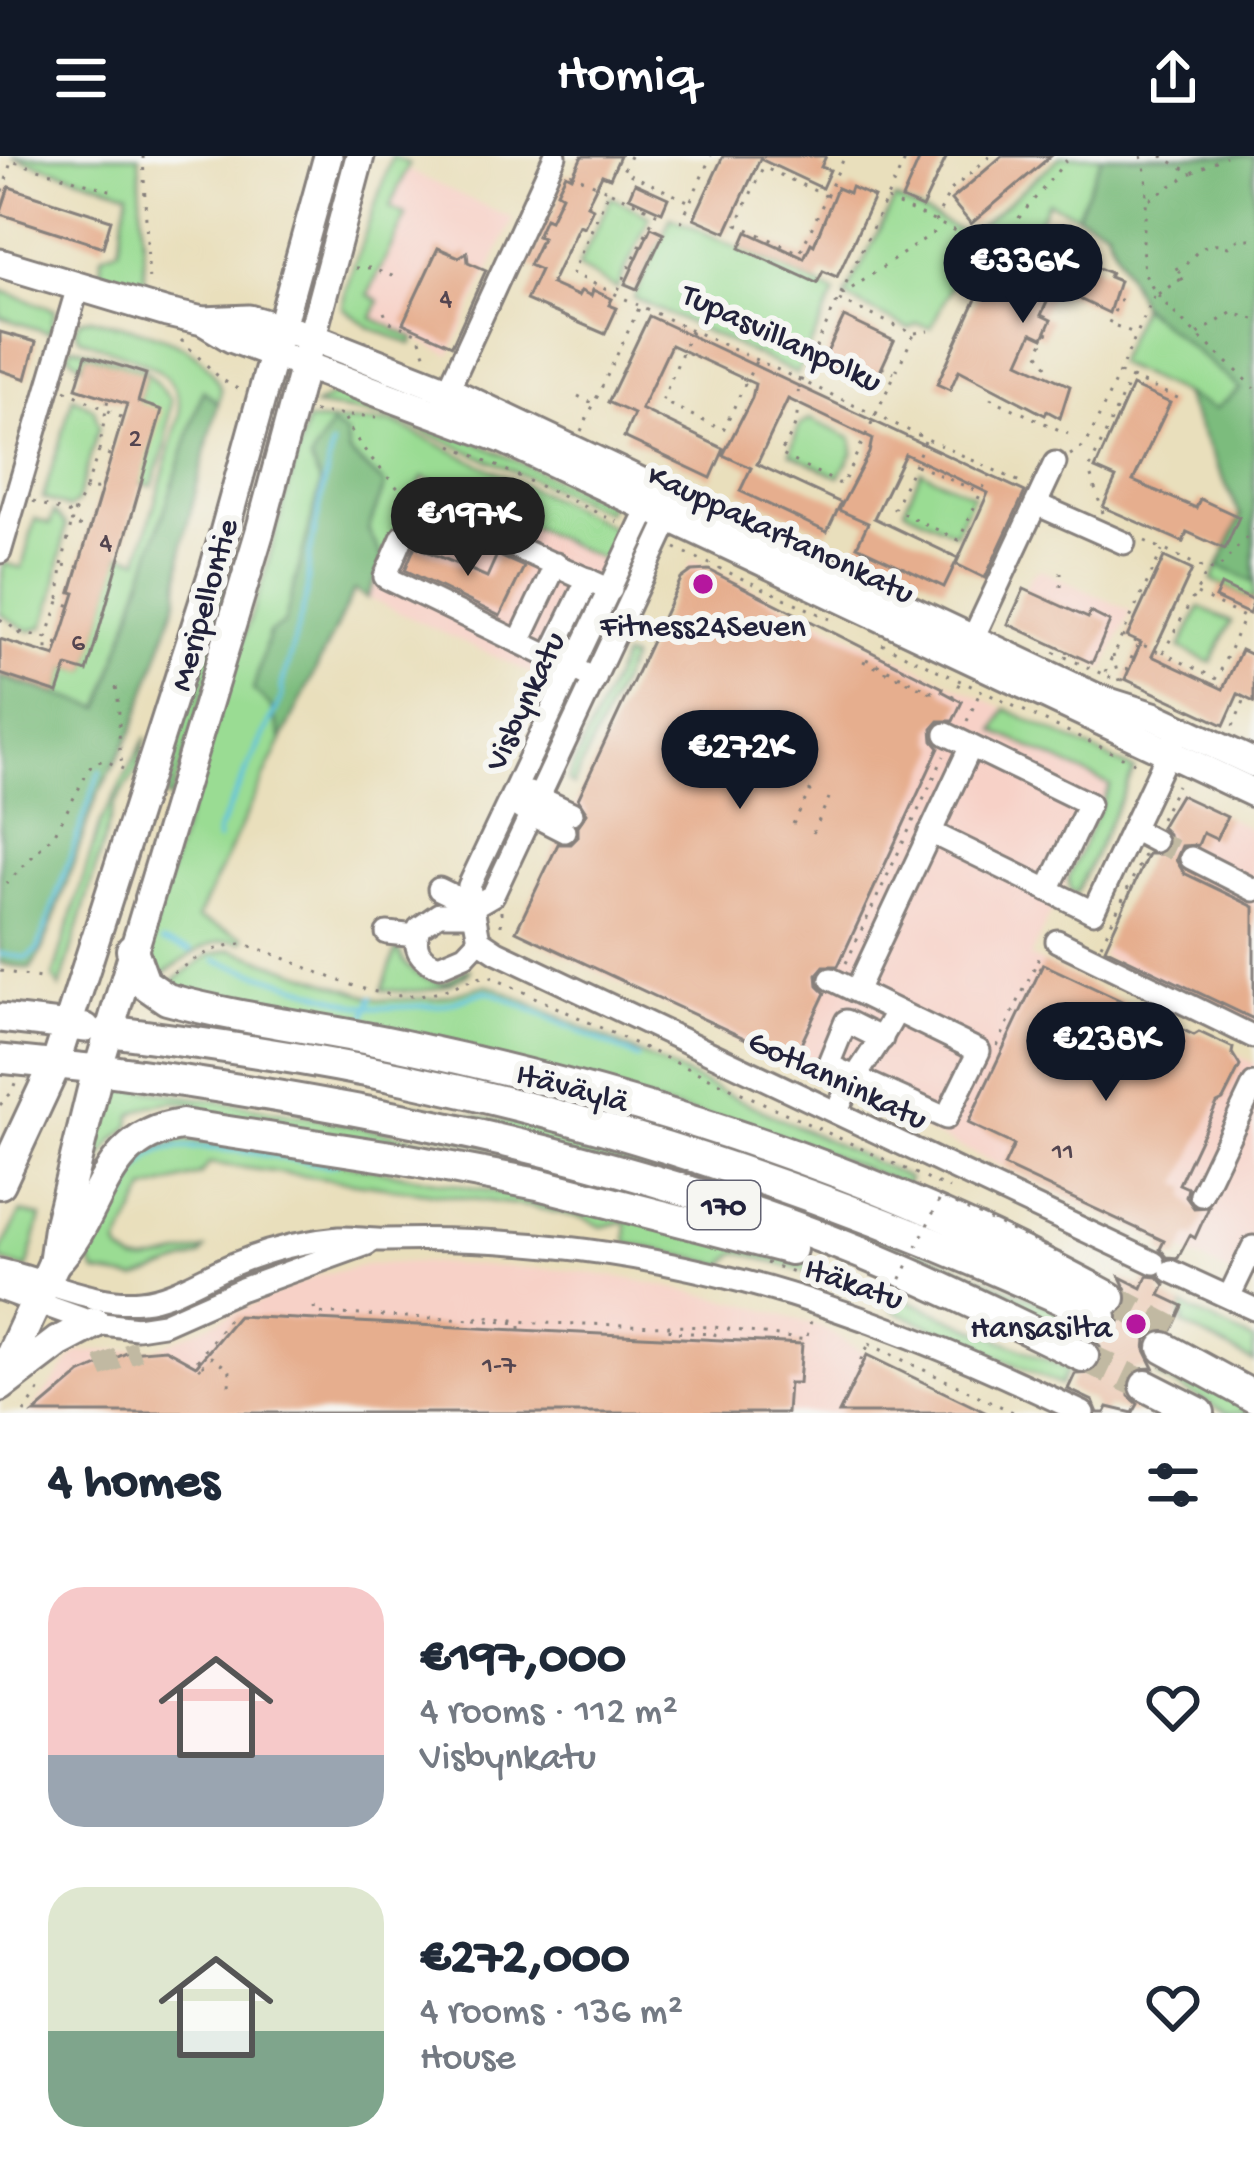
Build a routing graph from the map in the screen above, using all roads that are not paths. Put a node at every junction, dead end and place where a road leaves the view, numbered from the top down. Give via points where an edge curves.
1 (328, 156) edge
2 (360, 156) edge
3 (559, 163) edge
4 (0, 263) edge
5 (78, 287) junction
6 (276, 340) junction
7 (309, 350) junction
8 (442, 402) junction
9 (1055, 464) road end
10 (1039, 498) junction
11 (662, 506) junction
12 (1124, 543) dead end
13 (0, 552) edge
14 (556, 564) junction
15 (588, 579) junction
16 (611, 590) junction
17 (520, 642) junction
18 (550, 657) junction
19 (966, 659) junction
20 (584, 674) junction
21 (534, 698) dead end
22 (555, 708) junction
23 (576, 718) junction
24 (1173, 740) junction
25 (1254, 763) edge
26 (1254, 793) edge
27 (513, 796) junction
28 (535, 806) junction
29 (568, 822) dead end
30 (1132, 830) junction
31 (930, 832) junction
32 (1155, 841) tunnel mouth
33 (1191, 858) tunnel mouth
34 (439, 890) dead end
35 (1048, 890) junction
36 (1254, 890) edge
37 (473, 910) junction
38 (387, 933) dead end
39 (417, 936) junction
40 (1057, 941) dead end
41 (488, 946) junction
42 (132, 950) junction
43 (896, 1011) junction
44 (0, 1018) edge
45 (68, 1025) junction
46 (108, 1031) junction
47 (1254, 1037) edge
48 (882, 1039) junction
49 (0, 1059) edge
50 (55, 1065) junction
51 (98, 1069) junction
52 (853, 1078) junction
53 (1254, 1084) edge
54 (836, 1112) junction
55 (0, 1183) edge
56 (1202, 1195) dead end
57 (377, 1241) junction
58 (1253, 1247) edge
59 (0, 1270) edge
60 (46, 1283) junction
61 (0, 1289) edge
62 (1228, 1298) junction
63 (1254, 1310) edge
64 (94, 1324) junction
65 (1032, 1331) junction
66 (1083, 1357) tunnel mouth
67 (1254, 1377) edge
68 (0, 1383) edge
69 (1146, 1386) tunnel mouth
70 (1254, 1397) edge
71 (1083, 1413) edge
72 (1199, 1413) edge

1 - 6 main road, Meripellontie
2 - 7 main road, Meripellontie
3 - 8 street
4 - 5 main road, Kauppakartanonkatu
5 - 6 main road, Kauppakartanonkatu via 203,321 249,319
5 - 13 street
6 - 7 main road, Kauppakartanonkatu
6 - 45 main road, Meripellontie via 214,569
7 - 8 main road, Kauppakartanonkatu
7 - 42 main road, Meripellontie
8 - 11 main road, Kauppakartanonkatu via 503,439
8 - 11 main road, Kauppakartanonkatu via 577,440
9 - 10 street
10 - 12 street
10 - 19 street via 1017,568
11 - 16 street, Visbynkatu
11 - 19 main road, Kauppakartanonkatu
11 - 20 street, Visbynkatu
14 - 15 street
14 - 17 street
14 - 17 street via 462,523 441,530 424,521 403,536 385,577
15 - 16 street
15 - 18 street
16 - 20 street, Visbynkatu
17 - 18 street
18 - 20 street
19 - 24 main road, Kauppakartanonkatu via 1100,699
20 - 22 street, Visbynkatu
20 - 23 street, Visbynkatu
21 - 22 street
22 - 23 street
22 - 27 street, Visbynkatu
23 - 28 street, Visbynkatu
24 - 25 main road, Kauppakartanonkatu
24 - 26 main road, Kauppakartanonkatu
24 - 30 street
27 - 28 street
27 - 37 street, Visbynkatu via 469,886
28 - 29 street
28 - 37 street, Visbynkatu via 494,895
30 - 32 street
30 - 35 street via 1093,912
31 - 35 street
31 - 35 street via 957,741 1088,804
31 - 43 street via 843,982
33 - 36 street
34 - 37 street
37 - 39 street via 439,914
37 - 41 street, Visbynkatu
38 - 39 street
39 - 41 street via 421,957 439,966
40 - 47 street
41 - 54 street, Gotlanninkatu
42 - 46 main road, Meripellontie
42 - 46 highway, Itäväylä / 170 via 144,983 167,999 584,1089 791,1152 1004,1242 1106,1308 781,1186 563,1118 386,1075
43 - 48 street
43 - 52 street via 979,1051 946,1118
44 - 45 main road, Itäväylä / 170
45 - 46 main road, Itäväylä / 170
45 - 50 main road, Meripellontie
46 - 51 main road, Meripellontie
48 - 52 street
48 - 52 street via 846,1021 827,1065
49 - 50 main road, 170
50 - 51 main road, 170
50 - 55 highway
51 - 60 highway
51 - 65 highway, 170 via 395,1117 616,1172 818,1238
52 - 54 street
53 - 56 street
54 - 62 street, Gotlanninkatu
57 - 60 street, Itäkatu via 344,1238 279,1250 148,1300
57 - 64 street, Itäkatu via 163,1324
57 - 71 street, Itäkatu via 546,1245 697,1268 867,1318
58 - 62 street
59 - 60 street, Itäkatu
60 - 61 street, Itäkatu
60 - 64 street, Itäkatu
60 - 65 highway via 126,1149 150,1132 182,1125 398,1158 646,1210
60 - 68 highway
62 - 63 street, Gotlanninkatu
64 - 68 highway
65 - 66 highway, 170
67 - 70 highway via 1168,1339
69 - 72 highway

